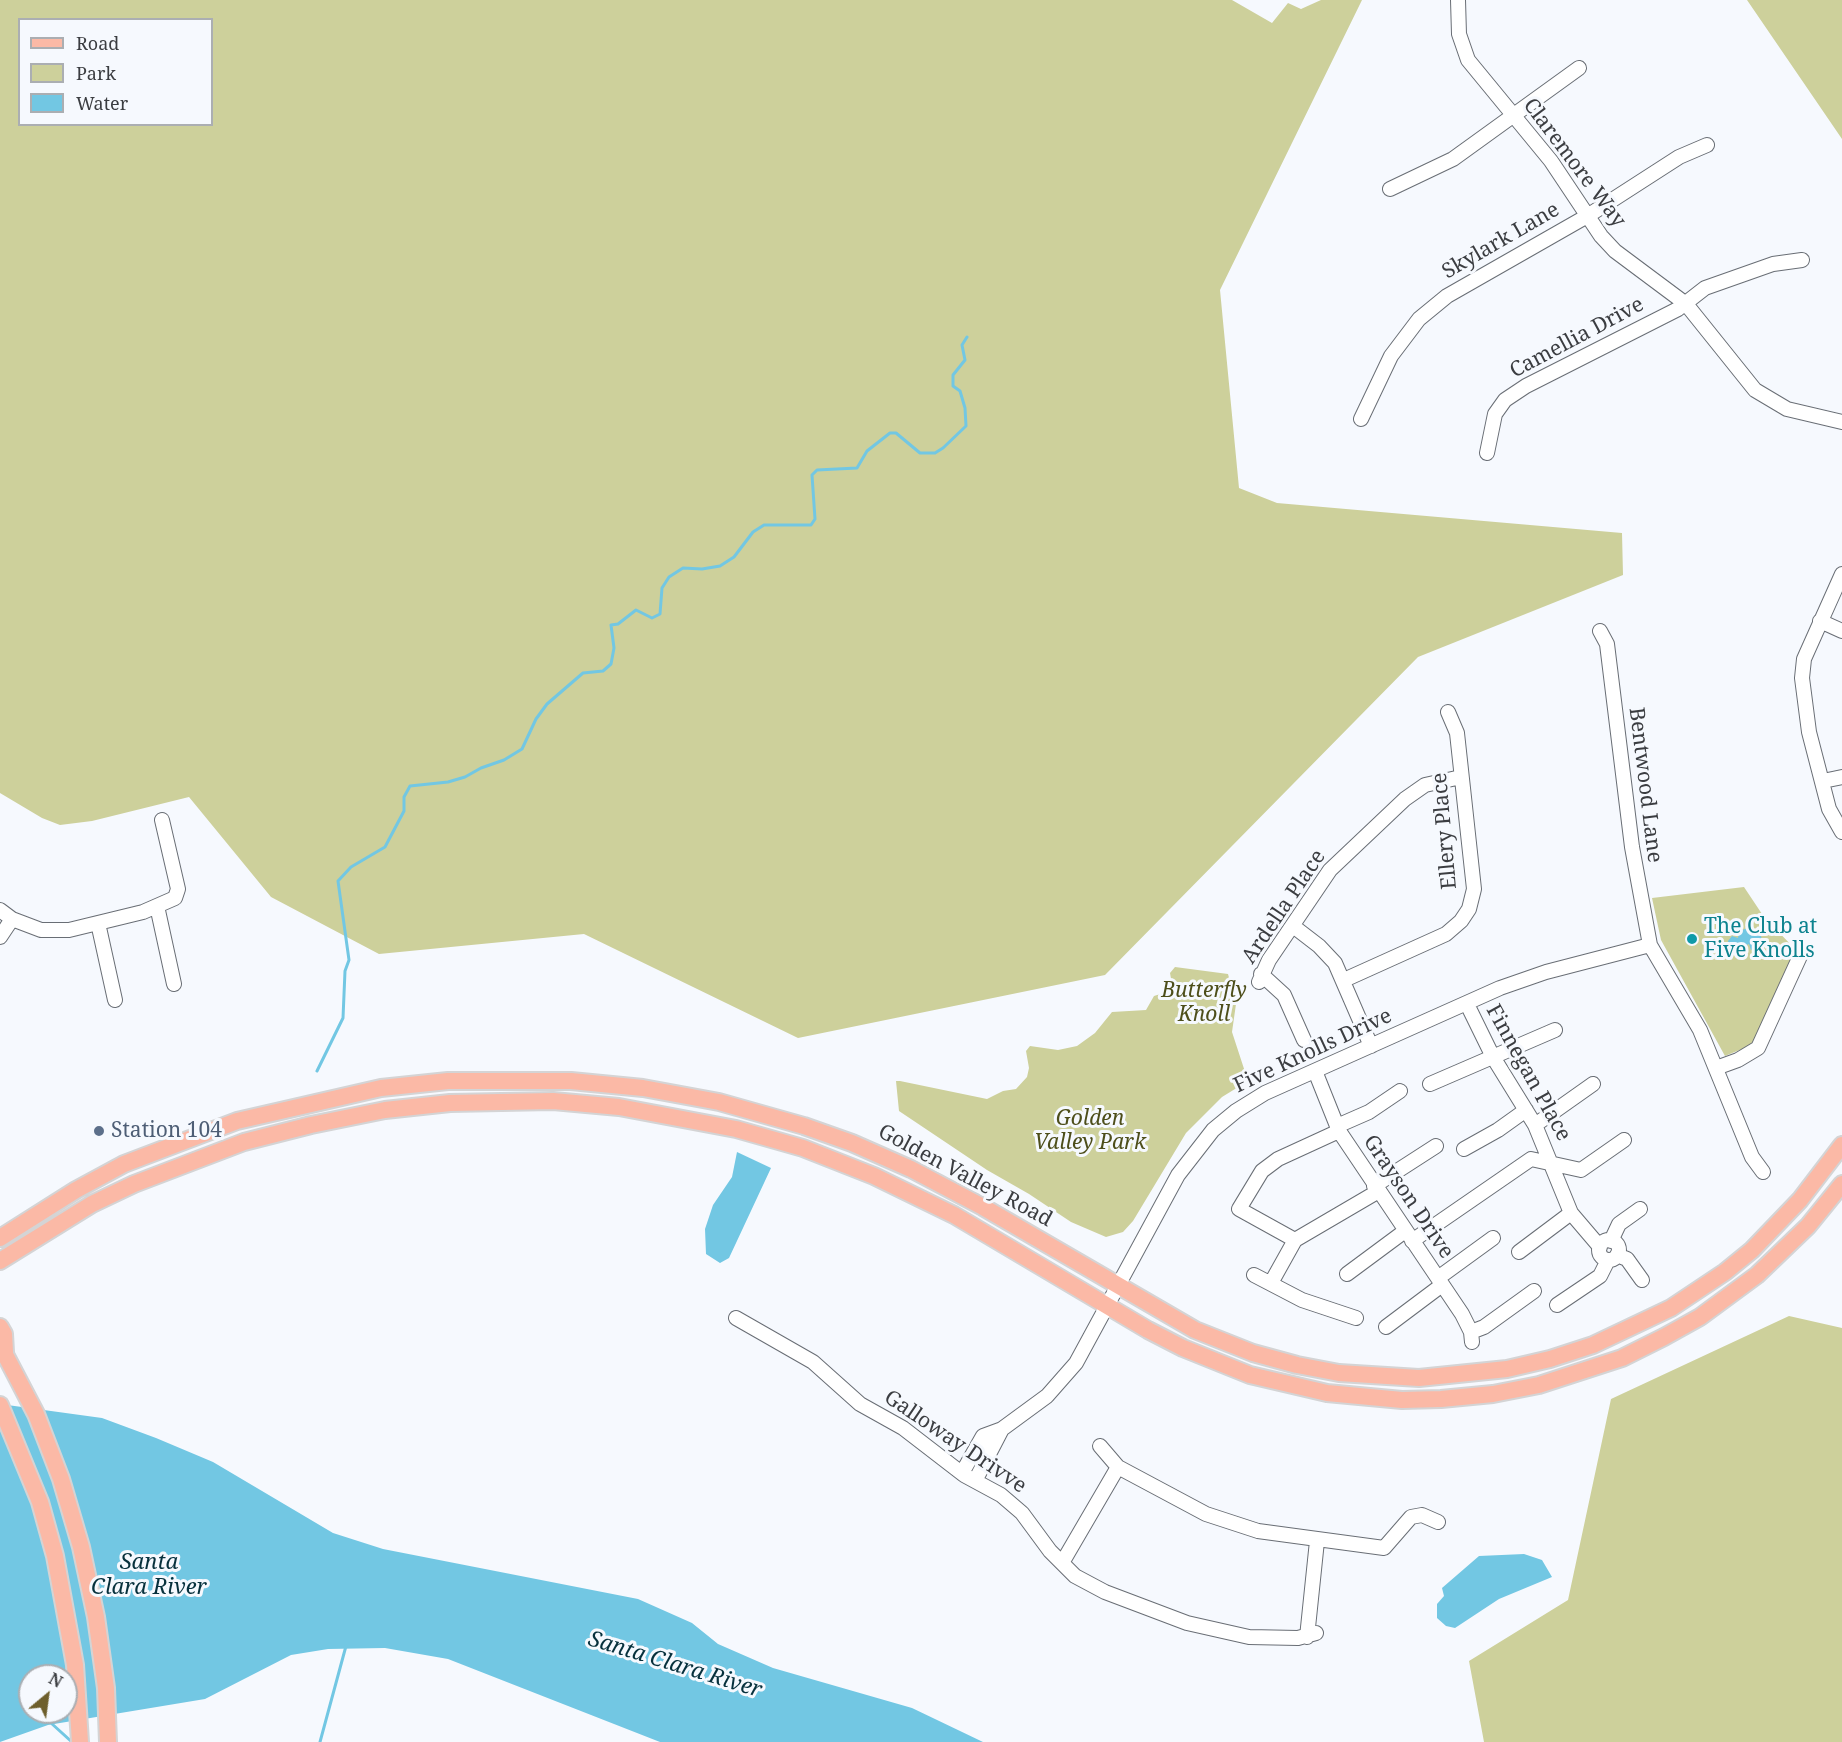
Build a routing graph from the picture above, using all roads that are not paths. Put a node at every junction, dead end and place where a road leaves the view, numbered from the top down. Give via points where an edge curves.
1 (1458, 0) edge
2 (1580, 68) dead end
3 (1514, 117) junction
4 (1707, 145) dead end
5 (1390, 189) dead end
6 (1589, 215) junction
7 (1802, 260) dead end
8 (1686, 304) junction
9 (1361, 419) dead end
10 (1842, 422) edge
11 (1487, 453) dead end
12 (1842, 574) edge
13 (1820, 621) junction
14 (1600, 631) dead end
15 (1842, 631) edge
16 (1448, 712) dead end
17 (1461, 777) junction
18 (1842, 777) edge
19 (1823, 781) junction
20 (162, 820) dead end
21 (1842, 832) edge
22 (157, 906) junction
23 (0, 910) edge
24 (12, 919) junction
25 (98, 923) junction
26 (1293, 926) junction
27 (0, 937) edge
28 (1650, 945) junction
29 (1802, 954) dead end
30 (1344, 980) junction
31 (174, 984) dead end
32 (115, 1000) dead end
33 (1467, 1004) junction
34 (1555, 1029) dead end
35 (1304, 1040) dead end
36 (1371, 1046) junction
37 (1493, 1057) junction
38 (1716, 1068) junction
39 (1315, 1071) junction
40 (1430, 1084) dead end
41 (1593, 1084) dead end
42 (1400, 1091) dead end
43 (1526, 1110) junction
44 (1535, 1125) junction
45 (1338, 1129) junction
46 (1624, 1140) dead end
47 (1842, 1145) edge
48 (1436, 1146) dead end
49 (1464, 1149) dead end
50 (158, 1151) junction
51 (1552, 1162) junction
52 (1763, 1172) dead end
53 (1842, 1184) edge
54 (1376, 1189) junction
55 (102, 1199) junction
56 (1640, 1209) dead end
57 (1571, 1213) junction
58 (52, 1228) junction
59 (1408, 1236) junction
60 (0, 1238) edge
61 (1493, 1238) dead end
62 (1295, 1240) junction
63 (1605, 1244) junction
64 (1519, 1252) dead end
65 (1612, 1257) junction
66 (0, 1261) edge
67 (0, 1267) edge
68 (1347, 1274) dead end
69 (1254, 1275) dead end
70 (1642, 1280) dead end
71 (1440, 1281) junction
72 (1271, 1283) junction
73 (1119, 1287) junction
74 (1534, 1291) dead end
75 (1557, 1305) dead end
76 (1108, 1306) junction
77 (736, 1318) dead end
78 (1356, 1318) dead end
79 (0, 1327) edge
80 (1386, 1327) dead end
81 (2, 1348) edge
82 (0, 1405) edge
83 (1002, 1429) junction
84 (1100, 1446) dead end
85 (1118, 1467) junction
86 (962, 1473) junction
87 (975, 1481) junction
88 (1438, 1522) dead end
89 (1317, 1541) junction
90 (1062, 1563) junction
91 (80, 1742) edge
92 (108, 1742) edge

1 - 3 street, Claremore Way via 1459,34 1468,60
2 - 3 street
3 - 5 street via 1453,159
3 - 6 street, Claremore Way
4 - 6 street, Skylark Lane via 1679,157
6 - 8 street, Claremore Way via 1615,251
6 - 9 street, Skylark Lane via 1447,296 1419,319 1391,356
7 - 8 street, Camellia Drive via 1773,264 1705,288
8 - 10 street, Claremore Way via 1755,390 1787,409
8 - 11 street, Camellia Drive via 1505,400 1495,414
12 - 13 street
13 - 15 street
13 - 19 street via 1804,659 1802,678 1809,732
14 - 28 street, Bentwood Lane via 1606,644 1632,848
16 - 17 street, Ellery Place via 1457,733
17 - 26 street, Ardella Place via 1425,785 1404,799 1330,870
17 - 30 street, Ellery Place via 1474,889 1469,909 1446,933
18 - 19 street
19 - 21 street via 1829,808
20 - 22 street via 178,889 175,898
22 - 25 street
22 - 31 street
23 - 24 street
24 - 25 street via 41,930 69,930
24 - 27 street
25 - 32 street
26 - 30 street via 1319,946
26 - 35 street, Ardella Place via 1260,978 1284,995
28 - 33 street, Five Knolls Drive via 1546,972
28 - 38 street, Bentwood Lane via 1700,1030
29 - 38 street via 1758,1048
30 - 36 street
33 - 36 street, Five Knolls Drive
33 - 37 street, Finnegan Place
34 - 37 street
36 - 39 street, Five Knolls Drive
37 - 40 street
37 - 43 street, Finnegan Place
38 - 52 street, Bentwood Lane via 1752,1157
39 - 45 street, Grayson Drive
39 - 73 street, Five Knolls Drive via 1265,1093 1213,1130 1178,1175
41 - 44 street
42 - 45 street
43 - 44 street, Finnegan Place
43 - 49 street
44 - 51 street, Finnegan Place
45 - 54 street, Grayson Drive
45 - 62 street via 1262,1171 1239,1209
46 - 51 street via 1581,1170
47 - 73 main road, Golden Valley Road via 1783,1219 1752,1250 1696,1293 1636,1327 1593,1345 1507,1369 1419,1378 1349,1374 1297,1365 1195,1330
48 - 54 street
50 - 55 main road via 157,1160 117,1181
50 - 60 main road, Golden Valley Road via 76,1190
50 - 73 main road, Golden Valley Road via 237,1121 381,1088 510,1079 643,1088 761,1113 852,1143 973,1201
51 - 57 street, Finnegan Place
51 - 59 street via 1531,1159
53 - 76 main road, Golden Valley Road via 1782,1252 1700,1317 1622,1358 1581,1373 1493,1394 1402,1400 1292,1386 1209,1359
54 - 59 street, Grayson Drive
54 - 62 street
55 - 58 main road, Golden Valley Road
55 - 76 main road, Golden Valley Road via 244,1142 384,1110 507,1101 619,1107 736,1129 844,1163 954,1215
56 - 63 street via 1619,1224
57 - 63 street, Finnegan Place
57 - 64 street
58 - 66 main road, Golden Valley Road
58 - 67 main road
59 - 68 street
59 - 71 street, Grayson Drive
61 - 71 street
62 - 72 street
63 - 65 street, Finnegan Place via 1600,1255
65 - 70 street, Finnegan Place via 1627,1259
65 - 75 street via 1600,1276
69 - 72 street
71 - 74 street, Grayson Drive via 1472,1337
71 - 80 street
72 - 78 street via 1312,1304
73 - 76 street, Five Knolls Drive
76 - 83 street, Five Knolls Drive via 1076,1363 1047,1396
77 - 86 street, Galloway Drivve via 813,1362 860,1404 903,1428
79 - 81 main road via 4,1334
81 - 92 main road via 36,1414 81,1547 96,1617
82 - 91 main road via 36,1492 55,1556 75,1665
83 - 86 street, Five Knolls Drive via 983,1436
83 - 87 street
84 - 85 street
85 - 89 street via 1231,1524
85 - 90 street
86 - 87 street, Galloway Drivve
87 - 90 street, Galloway Drivve via 1001,1495 1022,1513
88 - 89 street via 1422,1515 1411,1517 1384,1548
89 - 90 street, Galloway Drivve via 1312,1635 1249,1637 1187,1623 1105,1592 1075,1576

